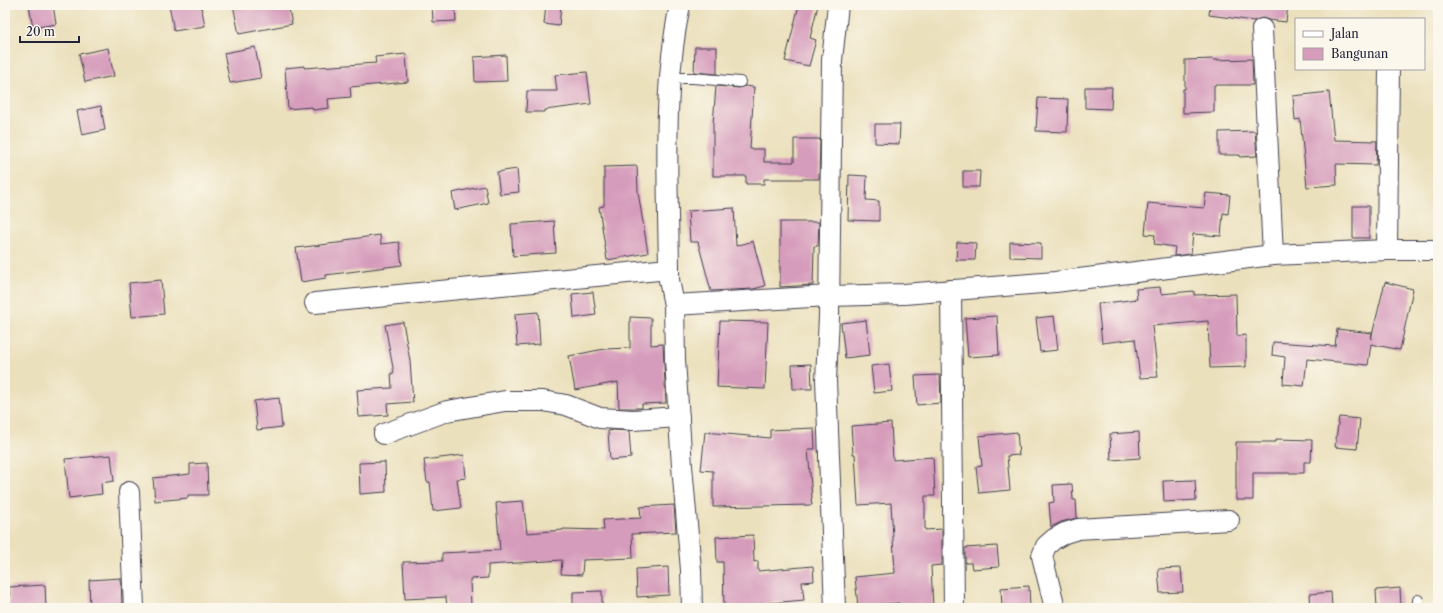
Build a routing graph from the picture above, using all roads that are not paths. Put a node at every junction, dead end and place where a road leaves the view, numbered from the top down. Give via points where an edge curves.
1 (680, 5) edge
2 (838, 5) edge
3 (1262, 29) dead end
4 (1389, 70) edge
5 (671, 78) junction
6 (740, 82) dead end
7 (1387, 250) junction
8 (1438, 250) edge
9 (1273, 255) junction
10 (668, 269) junction
11 (951, 290) junction
12 (829, 296) junction
13 (315, 303) dead end
14 (674, 305) junction
15 (679, 417) junction
16 (384, 434) dead end
17 (129, 492) dead end
18 (1229, 520) dead end
19 (134, 608) edge
20 (692, 608) edge
21 (835, 608) edge
22 (954, 608) edge
23 (1055, 608) edge

1 - 5 street
2 - 12 street via 832,60
3 - 9 street
4 - 7 street
5 - 6 lane
5 - 10 street via 668,120
7 - 8 street
7 - 9 street
9 - 11 street via 1055,282
10 - 13 street
10 - 14 street
11 - 12 street
11 - 22 street
12 - 14 street
12 - 21 street via 826,380
14 - 15 street
15 - 16 street via 633,420 600,418 566,405 505,401 447,411
15 - 20 street
17 - 19 street
18 - 23 street via 1078,530 1054,539 1046,546 1042,556

